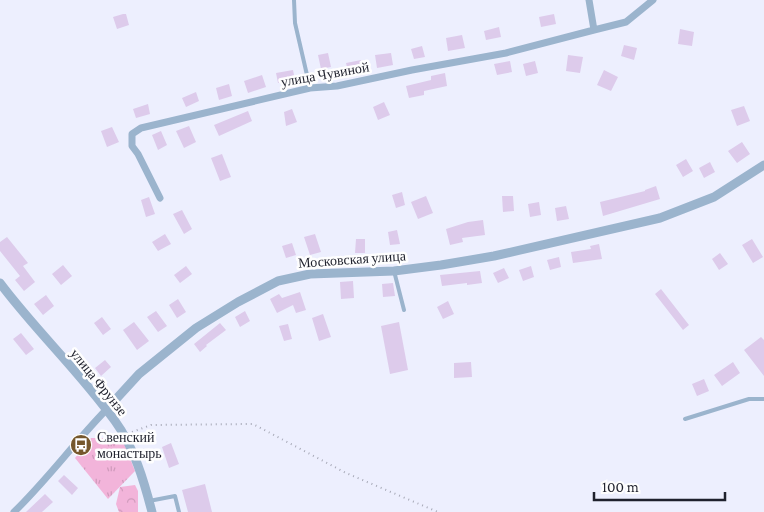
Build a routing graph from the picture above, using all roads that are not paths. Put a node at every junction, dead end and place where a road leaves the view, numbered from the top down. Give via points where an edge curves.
1 (294, 0) edge
2 (589, 0) edge
3 (653, 0) edge
4 (594, 30) junction
5 (310, 88) junction
6 (764, 165) edge
7 (160, 198) dead end
8 (394, 271) junction
9 (2, 289) edge
10 (404, 310) dead end
11 (764, 399) edge
12 (106, 410) junction
13 (685, 419) dead end
14 (149, 501) junction
15 (14, 512) edge
16 (152, 512) edge
17 (179, 512) edge

1 - 5 lane via 295,23
2 - 4 street
3 - 4 street, улица Чувиной via 626,22
4 - 5 street, улица Чувиной via 506,53 337,86
5 - 7 street, улица Чувиной via 135,131 132,146
6 - 8 street, Московская улица via 714,197 660,218 494,256
8 - 10 lane
8 - 12 street, Московская улица via 310,274 278,281 196,328 140,374
9 - 12 street, улица Фрунзе
11 - 13 lane via 749,399
12 - 14 street, улица Фрунзе via 124,436
12 - 15 street, Московская улица
14 - 16 street, улица Фрунзе
14 - 17 lane via 175,496

